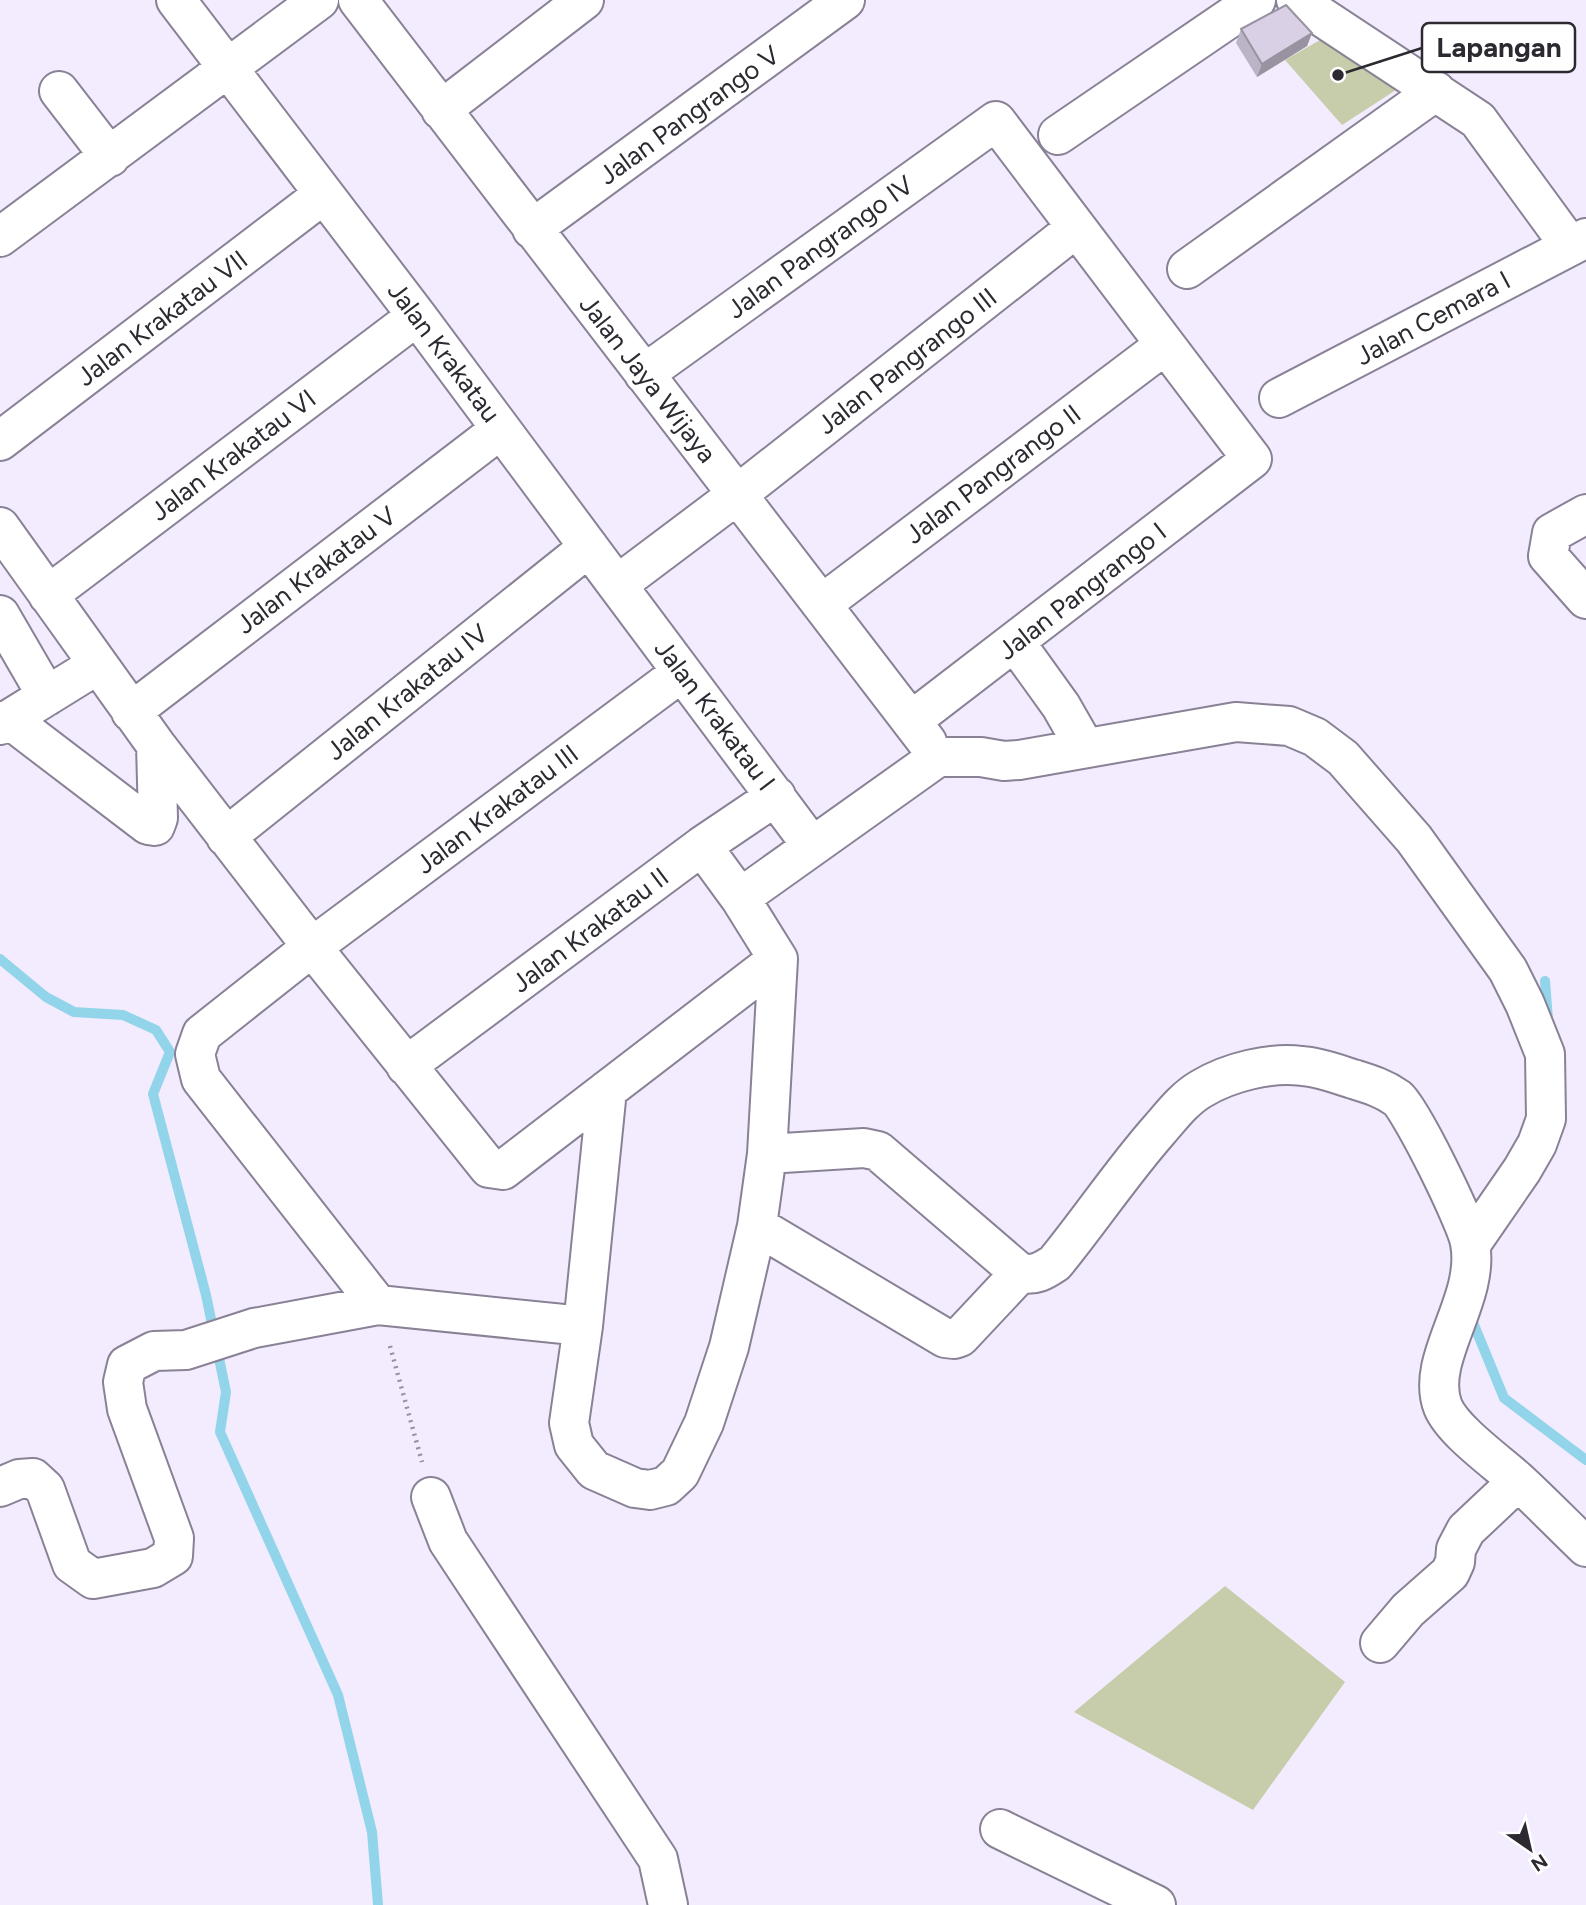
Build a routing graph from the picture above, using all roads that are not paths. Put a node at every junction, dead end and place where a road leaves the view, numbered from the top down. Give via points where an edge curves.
1 (176, 0) edge
2 (319, 0) edge
3 (358, 0) edge
4 (584, 0) edge
5 (845, 0) edge
6 (1256, 0) edge
7 (1296, 0) edge
8 (229, 68) junction
9 (59, 91) dead end
10 (1436, 91) junction
11 (440, 110) junction
12 (1058, 135) dead end
13 (110, 157) junction
14 (324, 194) junction
15 (1076, 228) junction
16 (532, 229) junction
17 (0, 237) edge
18 (1578, 242) edge
19 (1187, 269) dead end
20 (417, 316) junction
21 (1165, 345) junction
22 (644, 374) junction
23 (1279, 398) dead end
24 (501, 429) junction
25 (0, 441) edge
26 (738, 494) junction
27 (1586, 514) edge
28 (0, 527) edge
29 (589, 547) junction
30 (617, 585) junction
31 (48, 595) junction
32 (1586, 599) edge
33 (822, 604) junction
34 (0, 615) edge
35 (1016, 642) junction
36 (97, 665) junction
37 (682, 672) junction
38 (47, 696) junction
39 (131, 712) junction
40 (911, 721) junction
41 (5, 722) edge
42 (156, 745) junction
43 (1085, 748) junction
44 (938, 757) junction
45 (776, 796) junction
46 (226, 837) junction
47 (702, 846) junction
48 (812, 846) junction
49 (740, 898) junction
50 (312, 947) junction
51 (778, 959) junction
52 (407, 1066) junction
53 (607, 1090) junction
54 (767, 1154) junction
55 (757, 1226) junction
56 (1471, 1244) junction
57 (1020, 1273) junction
58 (378, 1305) junction
59 (583, 1326) junction
60 (1518, 1481) junction
61 (0, 1487) edge
62 (431, 1497) road end
63 (1586, 1547) edge
64 (1380, 1643) dead end
65 (1000, 1829) dead end
66 (668, 1905) edge
67 (1156, 1905) edge

1 - 8 street, Jalan Krakatau
2 - 8 street
3 - 11 street, Jalan Jaya Wijaya
4 - 11 street
5 - 16 street, Jalan Pangrango V
6 - 12 street
7 - 10 street
8 - 13 street
8 - 14 street, Jalan Krakatau
9 - 13 street
10 - 18 street via 1478,120
10 - 19 street
11 - 16 street, Jalan Jaya Wijaya
13 - 17 street
14 - 20 street, Jalan Krakatau
14 - 25 street, Jalan Krakatau VII
15 - 21 street
15 - 22 street, Jalan Pangrango IV via 996,121
15 - 26 street, Jalan Pangrango III
16 - 22 street, Jalan Jaya Wijaya
18 - 23 street, Jalan Cemara I
20 - 24 street, Jalan Krakatau
20 - 31 street, Jalan Krakatau VI
21 - 33 street, Jalan Pangrango II
21 - 35 street, Jalan Pangrango I via 1252,459
22 - 26 street, Jalan Jaya Wijaya
24 - 29 street, Jalan Krakatau
24 - 39 street, Jalan Krakatau V
26 - 30 street
26 - 33 street, Jalan Jaya Wijaya
27 - 32 street via 1552,533 1548,556
28 - 31 street
29 - 30 street, Jalan Krakatau
29 - 46 street, Jalan Krakatau IV
30 - 37 street, Jalan Krakatau I
31 - 36 street
33 - 40 street, Jalan Jaya Wijaya
34 - 38 street
35 - 40 street, Jalan Pangrango I
35 - 43 street
36 - 38 street
36 - 39 street
37 - 45 street, Jalan Krakatau I
37 - 50 street, Jalan Krakatau III
38 - 41 street
39 - 42 street
40 - 44 street, Jalan Jaya Wijaya
41 - 42 street via 155,826
42 - 46 street
43 - 44 street via 1004,761
43 - 56 street via 1236,722 1289,726 1315,737 1343,758 1414,839 1508,971 1545,1054 1546,1119 1537,1144
44 - 48 street
45 - 47 street, Jalan Krakatau II
45 - 48 street, Jalan Krakatau I
46 - 50 street
47 - 49 street
47 - 52 street, Jalan Krakatau II
48 - 49 street
49 - 51 street
50 - 52 street
50 - 58 street, Jalan Krakatau III via 202,1034 195,1054 201,1079
51 - 53 street
51 - 54 street
52 - 53 street via 489,1168 503,1170
53 - 59 street
54 - 55 street
54 - 57 street via 878,1151
55 - 57 street via 945,1338 960,1337
55 - 59 street via 729,1347 704,1423 680,1474 666,1486 635,1488 594,1470 574,1445 570,1402
56 - 57 street via 1461,1216 1399,1100 1379,1087 1335,1074 1303,1066 1270,1066 1200,1089 1135,1157 1055,1263 1041,1272
56 - 60 street via 1471,1277 1440,1368 1439,1392 1449,1419
58 - 59 street
58 - 61 street via 245,1331 186,1350 154,1351 127,1365 123,1382 127,1409 174,1538 173,1556 153,1568 93,1579 72,1564 45,1489 33,1478
60 - 63 street
60 - 64 street via 1466,1530 1450,1573 1408,1610
62 - 66 street via 448,1541 658,1859
65 - 67 street

